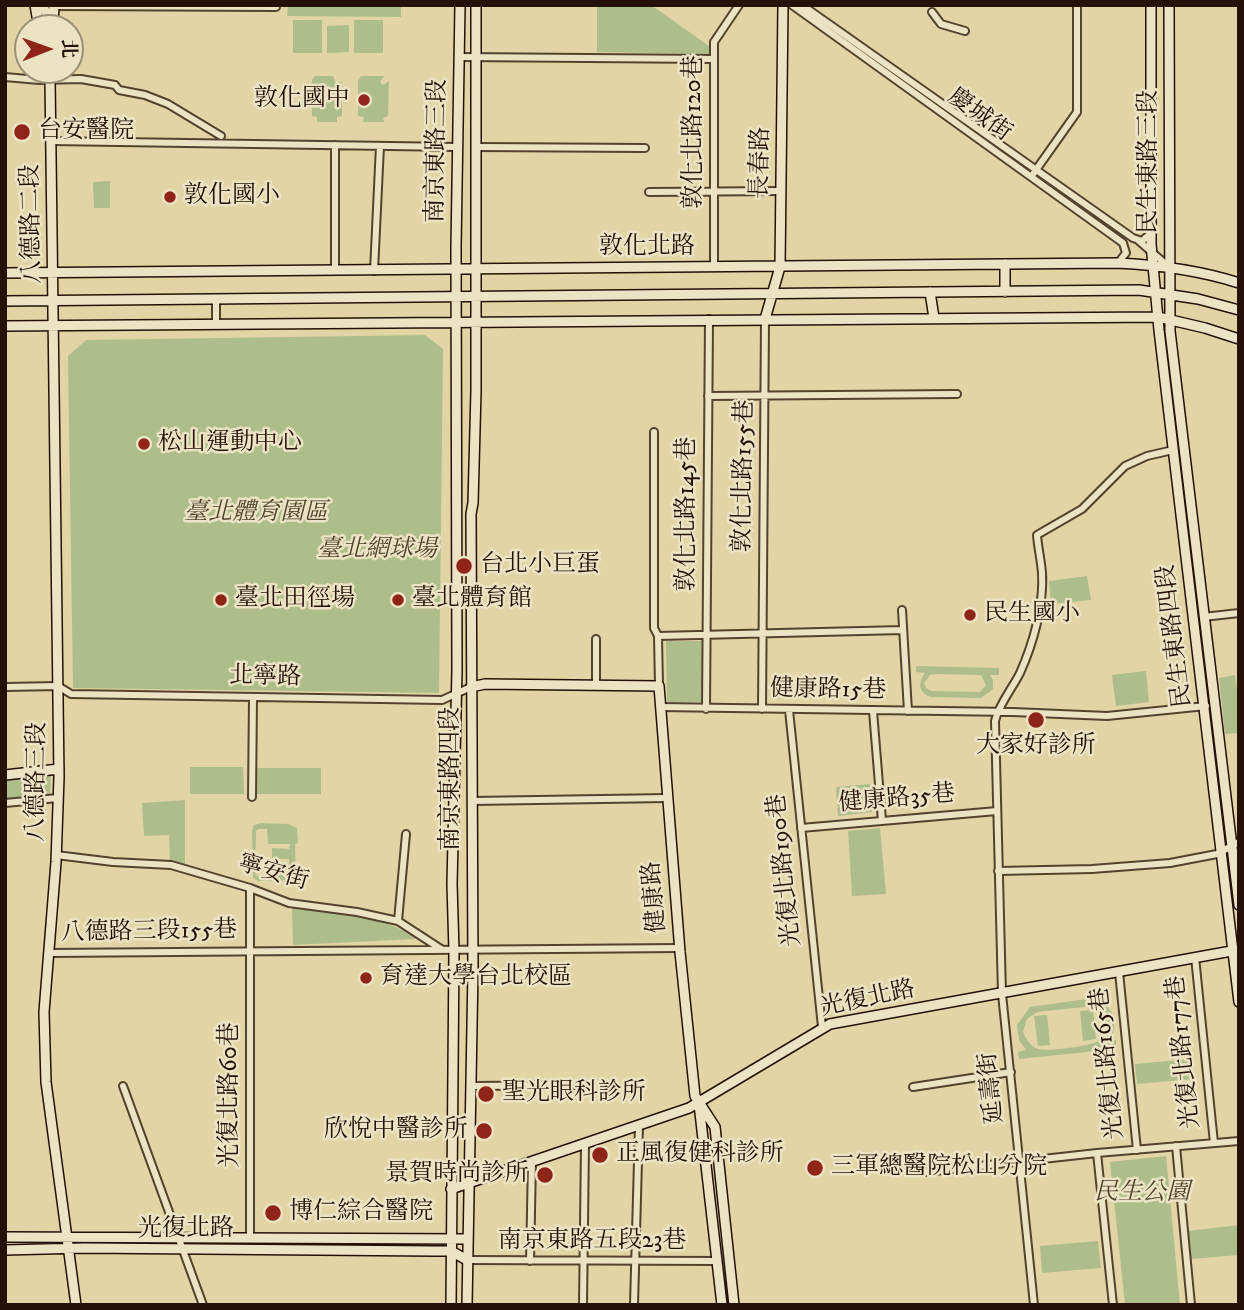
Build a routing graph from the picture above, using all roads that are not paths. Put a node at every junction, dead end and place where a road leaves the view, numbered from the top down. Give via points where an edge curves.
1 (460, 5) edge
2 (476, 5) edge
3 (739, 5) edge
4 (783, 5) edge
5 (792, 5) edge
6 (802, 5) edge
7 (1077, 5) edge
8 (1151, 5) edge
9 (1169, 5) edge
10 (54, 6) edge
11 (222, 6) edge
12 (276, 8) dead end
13 (933, 12) dead end
14 (965, 31) dead end
15 (460, 57) junction
16 (476, 57) junction
17 (715, 60) junction
18 (84, 80) edge
19 (52, 84) edge
20 (221, 136) dead end
21 (51, 141) junction
22 (335, 145) junction
23 (380, 146) junction
24 (457, 147) junction
25 (476, 147) junction
26 (645, 148) dead end
27 (1036, 170) junction
28 (1031, 177) junction
29 (714, 191) junction
30 (781, 191) junction
31 (649, 192) dead end
32 (1151, 228) junction
33 (1139, 241) junction
34 (1152, 252) junction
35 (1117, 263) junction
36 (1005, 264) junction
37 (1153, 264) junction
38 (714, 267) junction
39 (780, 267) junction
40 (1170, 267) junction
41 (457, 270) junction
42 (475, 270) junction
43 (335, 271) junction
44 (374, 271) junction
45 (54, 273) junction
46 (5, 274) edge
47 (1239, 283) edge
48 (930, 292) junction
49 (1005, 292) junction
50 (1155, 292) junction
51 (772, 294) junction
52 (1170, 294) junction
53 (475, 297) junction
54 (457, 298) junction
55 (216, 300) junction
56 (5, 301) edge
57 (54, 301) junction
58 (1239, 310) edge
59 (1158, 317) junction
60 (934, 318) junction
61 (709, 319) junction
62 (765, 319) junction
63 (1170, 319) junction
64 (457, 322) junction
65 (475, 322) junction
66 (216, 324) junction
67 (5, 326) edge
68 (54, 326) junction
69 (1239, 339) edge
70 (957, 394) dead end
71 (765, 395) junction
72 (708, 396) junction
73 (653, 432) dead end
74 (1173, 450) junction
75 (902, 610) dead end
76 (1239, 613) edge
77 (1205, 617) junction
78 (1194, 618) junction
79 (902, 630) junction
80 (762, 634) junction
81 (707, 635) junction
82 (659, 636) junction
83 (596, 639) dead end
84 (596, 685) junction
85 (659, 686) junction
86 (5, 687) edge
87 (58, 687) junction
88 (471, 687) junction
89 (456, 696) junction
90 (253, 697) junction
91 (1215, 705) junction
92 (1204, 706) junction
93 (660, 707) junction
94 (706, 709) junction
95 (762, 709) junction
96 (789, 710) junction
97 (873, 711) junction
98 (908, 711) junction
99 (997, 712) junction
100 (59, 769) junction
101 (5, 775) edge
102 (252, 797) dead end
103 (58, 798) junction
104 (667, 798) junction
105 (472, 801) junction
106 (5, 803) edge
107 (997, 811) junction
108 (882, 821) junction
109 (801, 828) junction
110 (406, 834) dead end
111 (1235, 844) edge
112 (1222, 852) junction
113 (56, 855) junction
114 (998, 871) junction
115 (250, 888) junction
116 (1239, 905) edge
117 (398, 921) junction
118 (680, 948) junction
119 (250, 950) junction
120 (443, 950) junction
121 (471, 950) junction
122 (1236, 950) edge
123 (454, 951) junction
124 (49, 953) junction
125 (1195, 957) junction
126 (1119, 972) junction
127 (1002, 994) junction
128 (1239, 1002) edge
129 (822, 1027) junction
130 (1011, 1072) junction
131 (585, 1085) dead end
132 (122, 1086) dead end
133 (472, 1086) junction
134 (913, 1087) dead end
135 (699, 1103) junction
136 (639, 1125) junction
137 (1239, 1141) edge
138 (585, 1143) junction
139 (1214, 1143) junction
140 (1176, 1146) junction
141 (1137, 1150) junction
142 (1097, 1153) junction
143 (1020, 1161) junction
144 (532, 1162) junction
145 (925, 1172) dead end
146 (469, 1183) junction
147 (451, 1189) junction
148 (5, 1237) edge
149 (68, 1238) junction
150 (178, 1238) junction
151 (250, 1239) junction
152 (451, 1239) junction
153 (468, 1239) junction
154 (183, 1249) junction
155 (5, 1250) edge
156 (69, 1250) junction
157 (451, 1251) junction
158 (467, 1260) junction
159 (530, 1261) junction
160 (583, 1261) junction
161 (637, 1261) junction
162 (717, 1261) junction
163 (76, 1305) edge
164 (203, 1305) edge
165 (451, 1305) edge
166 (467, 1305) edge
167 (583, 1305) edge
168 (634, 1305) edge
169 (722, 1305) edge
170 (734, 1305) edge
171 (1034, 1305) edge
172 (1113, 1305) edge
173 (1191, 1305) edge

1 - 15 main road, 南京東路三段
2 - 16 main road, 南京東路三段
3 - 17 street, 敦化北路120巷 via 714,42
4 - 30 main road, 長春路
5 - 28 street, 慶城街
6 - 27 street, 慶城街
7 - 27 street via 1077,112
8 - 32 main road, 民生東路三段
9 - 40 main road, 民生東路三段
10 - 11 street
11 - 12 street
13 - 14 street via 942,24
15 - 16 street
15 - 24 main road, 南京東路三段
16 - 17 street
16 - 25 main road, 南京東路三段
17 - 29 street, 敦化北路120巷
18 - 20 street via 168,104
19 - 21 main road, 八德路二段
21 - 22 street
21 - 45 main road, 八德路二段
22 - 23 street
22 - 43 street
23 - 24 street
23 - 44 street
24 - 41 main road, 南京東路三段
25 - 26 street
25 - 42 main road, 南京東路三段
27 - 28 street
27 - 33 street, 慶城街
28 - 35 street, 慶城街 via 1123,243 1126,253
29 - 30 street
29 - 31 street
29 - 38 street, 敦化北路120巷
30 - 39 main road, 長春路
32 - 33 street via 1148,238
32 - 34 main road, 民生東路三段
33 - 34 street, 慶城街
34 - 37 main road, 民生東路三段
34 - 40 street, 慶城街
35 - 36 main road, 敦化北路
35 - 37 main road, 敦化北路
36 - 39 main road, 敦化北路
36 - 49 main road
37 - 40 main road, 敦化北路
37 - 50 main road, 民生東路三段
38 - 39 main road, 敦化北路
38 - 42 main road, 敦化北路
39 - 51 main road, 長春路
40 - 47 main road, 敦化北路
40 - 52 main road, 民生東路三段
41 - 42 main road, 敦化北路
41 - 44 main road, 敦化北路
41 - 54 main road, 南京東路三段
42 - 53 main road, 南京東路三段
43 - 44 main road, 敦化北路
43 - 45 main road, 敦化北路
45 - 46 main road, 敦化北路
45 - 57 main road, 八德路二段
48 - 49 main road, 敦化北路
48 - 51 main road, 敦化北路
48 - 60 main road
49 - 50 main road, 敦化北路
50 - 52 main road, 敦化北路
50 - 59 main road, 民生東路三段
51 - 53 main road, 敦化北路
51 - 62 main road, 長春路
52 - 58 main road, 敦化北路
52 - 63 main road, 民生東路三段
53 - 54 main road, 敦化北路
53 - 65 main road, 南京東路四段
54 - 55 main road, 敦化北路
54 - 64 main road, 南京東路四段
55 - 57 main road, 敦化北路
55 - 66 street
56 - 57 main road, 敦化北路
57 - 68 main road, 八德路二段
59 - 60 main road
59 - 63 main road
59 - 74 main road, 民生東路四段
60 - 62 main road
61 - 62 main road
61 - 65 main road
61 - 72 street, 敦化北路145巷
62 - 71 street, 敦化北路155巷
63 - 69 main road
63 - 77 main road, 民生東路四段
64 - 65 main road
64 - 66 main road
64 - 89 main road, 南京東路四段
65 - 88 main road, 南京東路四段
66 - 68 main road
67 - 68 main road
68 - 87 main road, 八德路三段
70 - 71 street
71 - 72 street
71 - 80 street, 敦化北路155巷
72 - 81 street, 敦化北路145巷
73 - 82 street, 健康路 via 654,628
74 - 78 main road, 民生東路四段
74 - 99 street via 1125,466 1082,509 1037,535 1042,575 1039,614 1023,666
75 - 79 street
76 - 77 street
77 - 78 street
77 - 91 main road, 民生東路四段
78 - 92 main road, 民生東路四段
79 - 80 street
79 - 98 street
80 - 81 street
80 - 95 street, 敦化北路155巷
81 - 82 street
81 - 94 street, 敦化北路145巷
82 - 85 street, 健康路
83 - 84 street
84 - 85 main road
84 - 88 main road
85 - 93 main road, 健康路
86 - 87 street, 北寧路
87 - 90 street, 北寧路 via 71,694
87 - 100 main road, 八德路三段
88 - 89 street, 北寧路
88 - 105 main road, 南京東路四段
89 - 90 street, 北寧路 via 442,700
89 - 123 main road, 南京東路四段
90 - 102 street
91 - 92 street, 健康路15巷
91 - 111 main road, 民生東路四段
92 - 99 street, 健康路15巷 via 1107,716
92 - 112 main road, 民生東路四段
93 - 94 street, 健康路15巷
93 - 104 main road, 健康路
94 - 95 street, 健康路15巷
95 - 96 street, 健康路15巷
96 - 97 street, 健康路15巷
96 - 109 street, 光復北路190巷
97 - 98 street, 健康路15巷
97 - 108 street
98 - 99 street, 健康路15巷
99 - 107 street, 延壽街
100 - 101 main road
100 - 103 main road, 八德路三段
103 - 106 street
103 - 113 main road, 八德路三段
104 - 105 street
104 - 118 main road, 健康路
105 - 121 main road, 南京東路四段
107 - 108 street, 健康路35巷
107 - 114 street, 延壽街
108 - 109 street, 健康路35巷
109 - 129 street, 光復北路190巷
110 - 117 street
111 - 112 street
111 - 116 main road, 民生東路四段
112 - 114 street via 1132,867
112 - 122 main road, 民生東路四段
113 - 115 street, 寧安街 via 170,865
113 - 124 main road, 八德路三段
114 - 127 street, 延壽街
115 - 117 street, 寧安街 via 289,903
115 - 119 street, 光復北路60巷
117 - 120 street, 寧安街
118 - 121 street, 寧安街
118 - 135 main road, 健康路
119 - 120 street, 八德路三段155巷
119 - 124 street, 八德路三段155巷
119 - 151 street, 光復北路60巷
120 - 123 street, 寧安街
121 - 123 street, 寧安街
121 - 133 main road, 南京東路四段
122 - 125 main road, 光復北路
122 - 128 main road, 民生東路四段
123 - 147 main road, 南京東路四段
124 - 149 main road, 八德路三段 via 44,1012 46,1082
125 - 126 main road, 光復北路
125 - 139 street, 光復北路177巷
126 - 127 main road, 光復北路
126 - 141 street, 光復北路165巷
127 - 129 main road, 光復北路
127 - 130 street, 延壽街
129 - 135 main road, 光復北路
130 - 134 street
130 - 143 street, 延壽街
131 - 133 street
132 - 150 street
133 - 146 main road, 南京東路四段
135 - 136 main road, 光復北路
135 - 162 main road, 健康路
135 - 170 main road, 健康路 via 715,1127
136 - 138 main road, 光復北路
136 - 161 street
137 - 139 street
138 - 144 main road, 光復北路
138 - 160 street
139 - 140 street
140 - 141 street
140 - 173 street
141 - 142 street
142 - 143 street
142 - 172 street
143 - 145 street
143 - 171 street, 延壽街
144 - 146 main road, 光復北路
144 - 159 street
146 - 147 main road, 光復北路
146 - 153 main road, 南京東路四段
147 - 152 main road, 南京東路四段
148 - 149 main road, 光復北路
149 - 150 main road, 光復北路
149 - 156 main road, 八德路三段
150 - 151 main road, 光復北路
150 - 154 street
151 - 152 main road, 光復北路
152 - 153 main road, 光復北路
152 - 157 main road, 南京東路四段
153 - 158 main road, 南京東路四段
154 - 156 main road, 光復北路
154 - 157 main road, 光復北路
154 - 164 street
155 - 156 main road, 光復北路
156 - 163 main road, 八德路三段
157 - 158 main road, 光復北路
157 - 165 main road, 南京東路四段
158 - 159 street, 南京東路五段23巷
158 - 166 main road, 南京東路四段
159 - 160 street, 南京東路五段23巷
160 - 161 street, 南京東路五段23巷
160 - 167 street
161 - 162 street, 南京東路五段23巷
161 - 168 street
162 - 169 main road, 健康路

